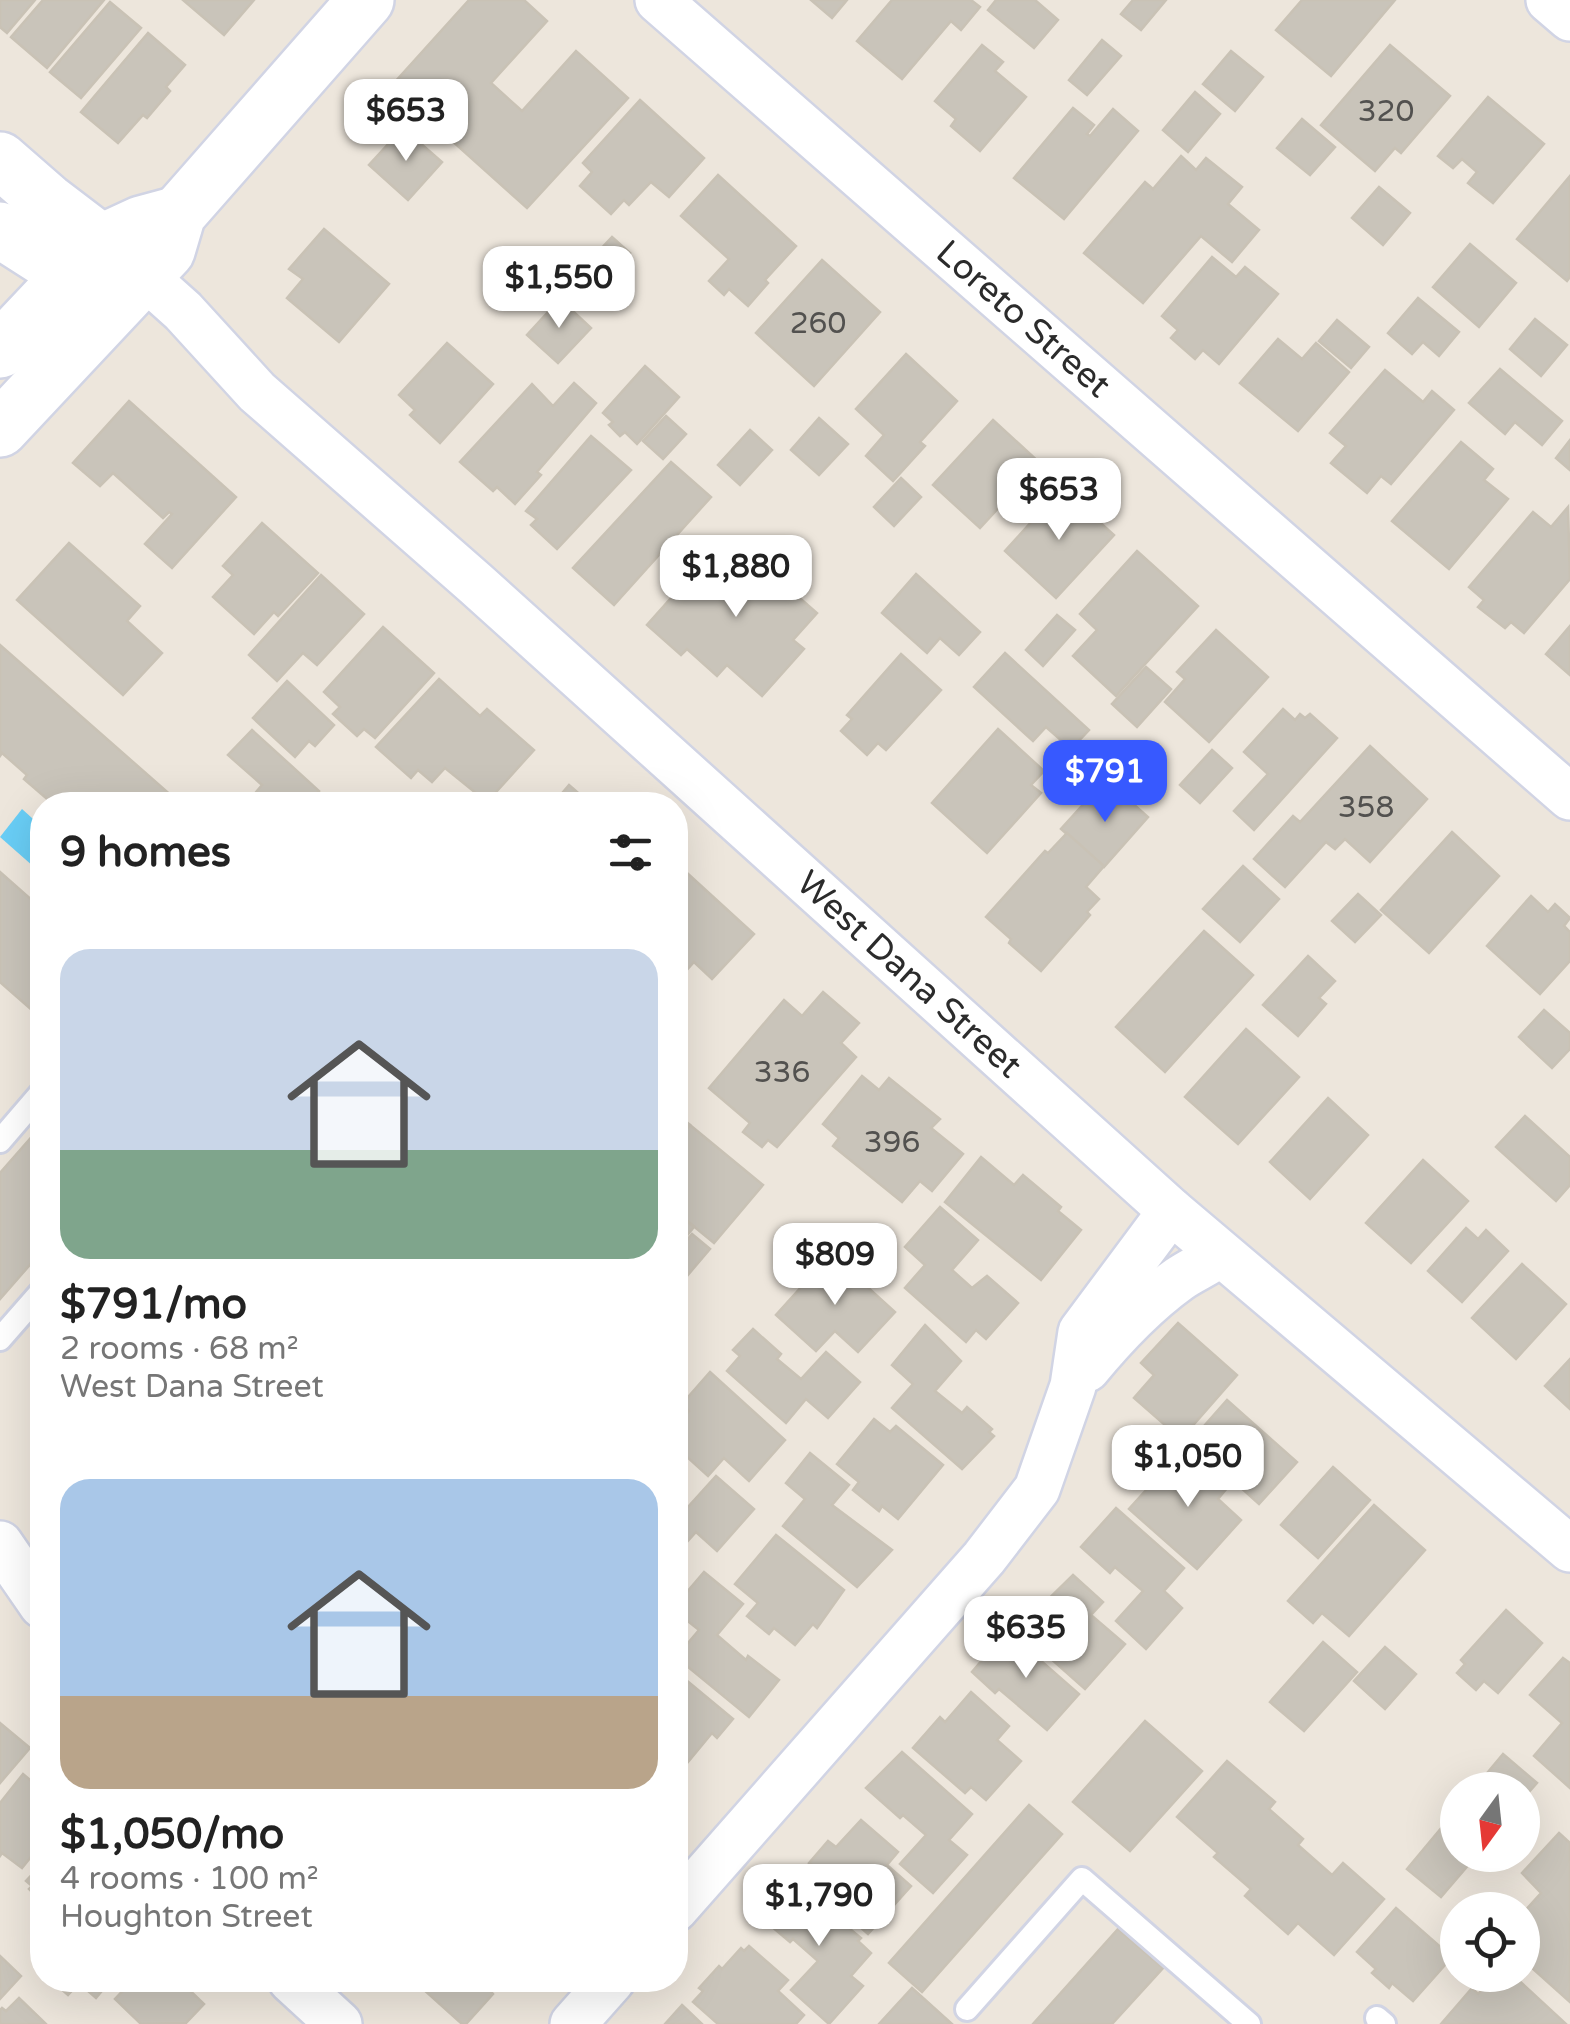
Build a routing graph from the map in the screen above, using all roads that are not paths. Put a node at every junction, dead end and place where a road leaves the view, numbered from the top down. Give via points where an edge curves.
1 (366, 0) edge
2 (658, 0) edge
3 (1549, 0) edge
4 (1570, 18) edge
5 (0, 160) edge
6 (178, 214) junction
7 (0, 230) edge
8 (87, 260) junction
9 (131, 290) junction
10 (0, 350) edge
11 (0, 428) edge
12 (1570, 797) edge
13 (30, 1106) edge
14 (0, 1141) edge
15 (1171, 1211) junction
16 (1220, 1254) junction
17 (30, 1304) edge
18 (0, 1338) edge
19 (1073, 1386) junction
20 (0, 1544) edge
21 (1570, 1549) edge
22 (30, 1588) edge
23 (688, 1894) edge
24 (602, 1992) edge
25 (967, 2009) dead end
26 (574, 2024) edge
27 (1249, 2024) edge

1 - 6 street
2 - 12 street, Loreto Street
3 - 4 street
5 - 8 street, West Dana Street via 47,201
6 - 8 street via 141,224
6 - 9 street via 167,252
7 - 8 street, West Dana Street
8 - 9 street, West Dana Street
8 - 10 street
9 - 11 street
9 - 15 street, West Dana Street via 476,584
13 - 14 lane
15 - 16 street, West Dana Street
15 - 19 street via 1081,1332
16 - 19 street via 1126,1323
16 - 21 street, West Dana Street
17 - 18 lane
19 - 23 street via 1037,1489
20 - 22 street
24 - 26 street
25 - 27 lane via 1082,1879

